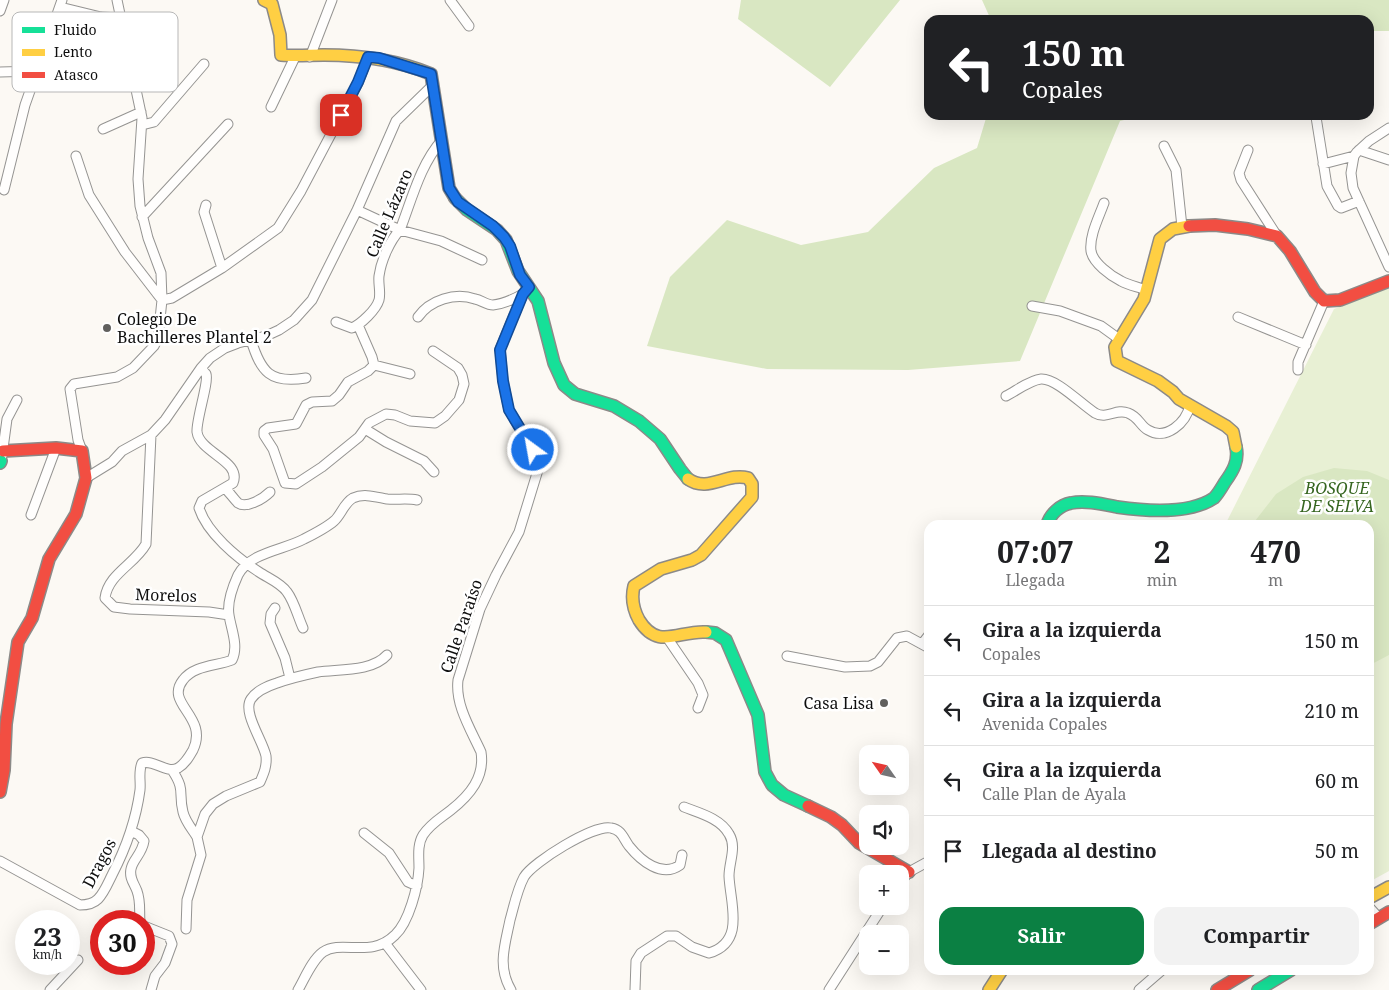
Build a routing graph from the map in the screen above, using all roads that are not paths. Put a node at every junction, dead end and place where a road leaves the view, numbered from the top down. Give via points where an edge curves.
1 (4, 0) edge
2 (332, 0) edge
3 (450, 0) edge
4 (268, 2) edge
5 (61, 4) edge
6 (0, 11) edge
7 (84, 12) edge
8 (469, 26) dead end
9 (310, 56) junction
10 (295, 57) junction
11 (368, 57) junction
12 (204, 64) dead end
13 (433, 85) junction
14 (30, 92) edge
15 (137, 92) edge
16 (270, 108) dead end
17 (141, 112) junction
18 (1316, 120) edge
19 (142, 124) junction
20 (228, 124) dead end
21 (1389, 128) edge
22 (103, 129) dead end
23 (442, 140) junction
24 (1164, 146) dead end
25 (1248, 150) dead end
26 (1357, 153) junction
27 (76, 156) dead end
28 (1389, 160) edge
29 (1323, 164) junction
30 (4, 190) dead end
31 (1359, 201) junction
32 (1104, 203) dead end
33 (206, 205) dead end
34 (357, 210) junction
35 (142, 218) junction
36 (1182, 227) junction
37 (400, 230) junction
38 (1277, 236) junction
39 (482, 260) dead end
40 (1389, 267) edge
41 (222, 268) junction
42 (1389, 281) edge
43 (1146, 290) junction
44 (526, 291) junction
45 (162, 300) junction
46 (1324, 301) junction
47 (1032, 306) dead end
48 (418, 317) dead end
49 (1238, 317) dead end
50 (336, 322) dead end
51 (357, 326) junction
52 (1119, 339) junction
53 (251, 340) junction
54 (1306, 344) junction
55 (433, 351) dead end
56 (374, 365) junction
57 (201, 368) junction
58 (1298, 370) dead end
59 (410, 374) dead end
60 (306, 378) dead end
61 (1006, 396) dead end
62 (17, 400) dead end
63 (1190, 405) junction
64 (365, 428) junction
65 (151, 435) junction
66 (56, 448) junction
67 (82, 451) junction
68 (1, 456) edge
69 (434, 472) dead end
70 (86, 478) junction
71 (225, 488) junction
72 (270, 492) dead end
73 (417, 500) dead end
74 (31, 515) dead end
75 (1049, 520) edge
76 (246, 564) junction
77 (274, 608) dead end
78 (229, 614) junction
79 (303, 628) dead end
80 (668, 639) junction
81 (924, 645) edge
82 (387, 655) dead end
83 (788, 656) dead end
84 (290, 678) junction
85 (698, 708) dead end
86 (172, 770) junction
87 (0, 792) edge
88 (684, 807) dead end
89 (131, 831) junction
90 (364, 833) dead end
91 (198, 837) junction
92 (682, 855) dead end
93 (0, 861) edge
94 (924, 864) edge
95 (897, 865) edge
96 (909, 872) edge
97 (417, 886) junction
98 (1389, 887) edge
99 (1374, 895) edge
100 (141, 910) edge
101 (1389, 912) edge
102 (877, 915) edge
103 (1374, 921) edge
104 (186, 929) dead end
105 (155, 930) edge
106 (385, 943) junction
107 (64, 975) edge
108 (999, 975) edge
109 (1156, 975) edge
110 (1242, 975) edge
111 (1283, 975) edge
112 (50, 990) edge
113 (151, 990) edge
114 (298, 990) edge
115 (421, 990) edge
116 (511, 990) edge
117 (635, 990) edge
118 (829, 990) edge
119 (989, 990) edge
120 (1139, 990) edge
121 (1217, 990) edge
122 (1258, 990) edge

1 - 6 street
2 - 9 street
3 - 8 street
4 - 10 street via 282,38 281,55
5 - 7 street
9 - 10 street
9 - 11 street
10 - 16 street
11 - 13 street via 431,74
11 - 41 street via 354,91 278,228
12 - 19 street via 154,122
13 - 23 street
13 - 34 street via 396,121
14 - 30 street
15 - 17 street
17 - 19 street
17 - 22 street
18 - 29 street
19 - 35 street via 138,179
20 - 35 street
21 - 26 street
23 - 37 street, Calle Lázaro via 420,175
23 - 44 street via 449,188 458,202 504,237
24 - 36 street via 1176,170
25 - 38 street via 1241,164 1241,180
26 - 28 street
26 - 29 street
26 - 31 street via 1351,173
27 - 45 street via 89,194 125,252
29 - 31 street via 1327,186 1338,206 1344,208
31 - 40 street
32 - 43 street via 1091,253 1105,270 1121,281
33 - 41 street via 204,212
34 - 37 street
34 - 53 street via 305,309 279,330
35 - 45 street via 161,273
36 - 38 street via 1215,225
36 - 43 street via 1173,229 1160,239
37 - 39 street via 441,241
37 - 51 street, Calle Lázaro via 379,276 377,306
38 - 46 street
41 - 45 street via 172,298
42 - 46 street via 1340,300
43 - 52 street via 1144,299
44 - 48 street via 515,299 494,305 468,297 440,300
44 - 80 street via 537,300 554,367 569,390 583,398 615,406 642,424 660,440 696,484 705,485 743,475 753,487 752,497 707,549 692,560 661,569 634,586 630,598 640,621 650,633
44 - 97 street, Calle Paraíso via 500,350 509,410 533,450 538,470 519,532 480,609 458,680 459,701 481,752 479,776 470,792 452,810 432,823 422,836 418,849
45 - 67 street via 158,338 133,368 116,377 74,384 70,389
46 - 54 street
47 - 52 street via 1060,311 1101,326
49 - 54 street
50 - 51 street via 348,328
51 - 56 street
52 - 63 street via 1114,347 1117,361 1157,380
53 - 57 street via 225,348
53 - 60 street via 264,370 274,377 289,381
54 - 58 street
55 - 64 street via 458,368 464,384 459,400 445,416 435,423 386,414
56 - 59 street
56 - 64 street via 348,382 332,401 306,405 296,424 268,428 264,435 273,449 284,483 296,484 360,437
57 - 65 street
57 - 71 street via 206,380 197,433 203,444 232,469 235,479
61 - 63 street via 1041,379 1052,381 1096,414 1126,412 1138,418 1147,430 1160,434 1179,426
62 - 68 street via 7,419
63 - 75 street via 1226,426 1236,441 1238,457 1232,473 1215,497 1193,507 1164,510 1070,503 1058,509
64 - 69 street via 424,461
65 - 70 street via 122,451 112,462
65 - 78 street, Morelos via 146,544 106,589 105,598 114,607
66 - 67 street
66 - 68 street
66 - 74 street
67 - 70 street
70 - 87 street via 76,514 49,559 32,618 18,642
71 - 72 street via 243,505 261,500
71 - 76 street via 202,501 198,508 221,542
73 - 76 street via 370,496 352,499 334,522 303,540
76 - 78 street via 231,595
76 - 79 street via 282,586
77 - 84 street via 270,623
78 - 86 street via 235,653 232,660 198,669 183,679 177,692 195,722 196,743 184,764
80 - 85 street via 698,683 703,695
80 - 95 street via 699,631 721,635 758,715 765,772 772,785 831,817 859,843
81 - 83 street via 907,636 897,638 878,662 870,666 844,667
82 - 84 street via 363,667
84 - 91 street via 257,692 250,700 248,711 266,756 266,771 260,782 213,804 205,814
86 - 89 street, Dragos via 148,761 142,763
86 - 91 street via 181,785 183,812
88 - 117 street via 710,817 730,834 733,846 729,875 734,927 722,947 709,953 672,935 656,942 636,961
89 - 93 street, Dragos via 106,887 90,904 80,905
89 - 100 street via 144,841 131,866 130,876
90 - 97 street via 389,853 408,882
91 - 104 street via 201,855 187,900
92 - 116 street via 680,865 673,870 657,869 632,850 618,830 610,827 576,838 535,866 525,876 516,896 502,954 505,979
94 - 96 street
97 - 106 street, Calle Paraíso via 403,924
98 - 99 street
101 - 103 street
102 - 118 street
105 - 113 street via 169,936 172,944
106 - 114 street via 374,947 325,951
106 - 115 street
107 - 112 street
108 - 119 street
109 - 120 street
110 - 121 street
111 - 122 street

